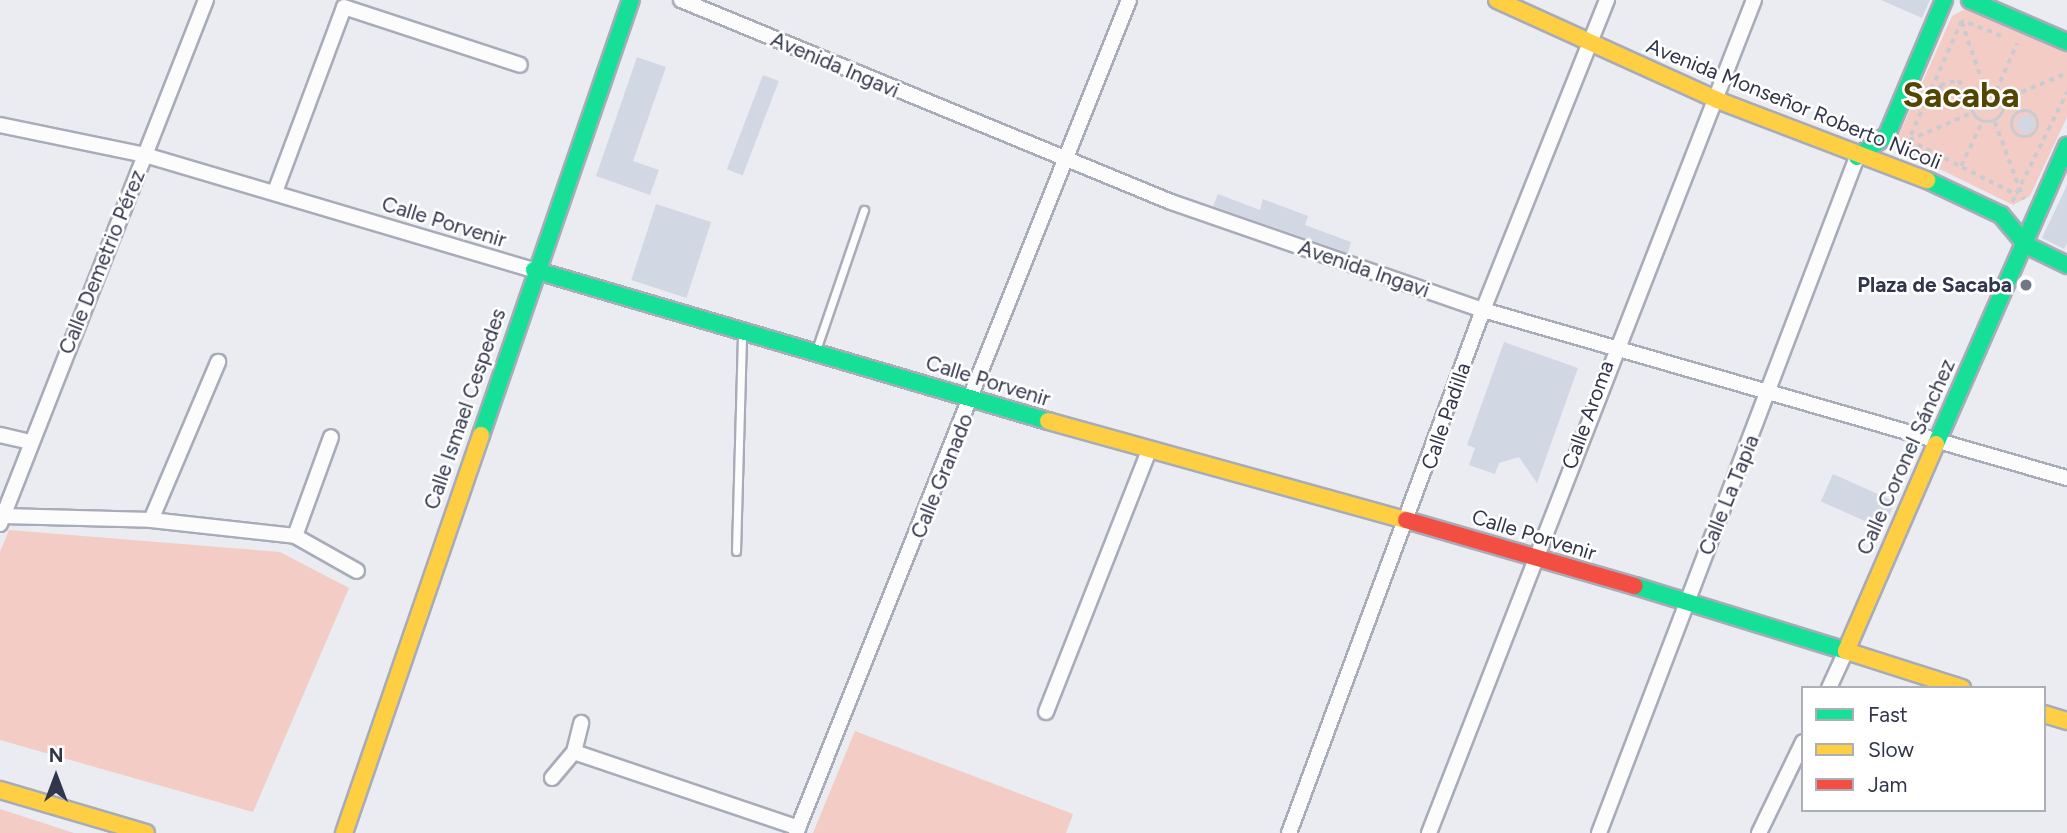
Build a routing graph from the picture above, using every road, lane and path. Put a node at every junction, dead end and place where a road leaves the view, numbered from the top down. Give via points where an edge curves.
1 (206, 0) edge
2 (631, 0) edge
3 (681, 0) edge
4 (1129, 0) edge
5 (1497, 0) edge
6 (1607, 0) edge
7 (1754, 0) edge
8 (1970, 0) edge
9 (1943, 4) edge
10 (1962, 20) junction
11 (1591, 42) junction
12 (2067, 42) edge
13 (2017, 43) junction
14 (2030, 48) dead end
15 (520, 65) dead end
16 (2067, 73) edge
17 (1934, 83) junction
18 (1940, 86) junction
19 (1985, 89) junction
20 (1996, 91) junction
21 (2067, 92) edge
22 (1966, 96) junction
23 (1973, 99) junction
24 (1717, 100) junction
25 (2003, 100) junction
26 (1974, 112) junction
27 (2002, 113) junction
28 (2014, 118) junction
29 (1982, 122) junction
30 (1995, 122) junction
31 (0, 125) edge
32 (2037, 130) junction
33 (2046, 135) junction
34 (1909, 140) junction
35 (2067, 145) edge
36 (145, 155) junction
37 (1857, 157) junction
38 (1063, 161) junction
39 (1961, 166) junction
40 (1898, 167) junction
41 (275, 192) junction
42 (2017, 195) junction
43 (864, 210) dead end
44 (2035, 210) junction
45 (2026, 245) junction
46 (2067, 265) edge
47 (534, 270) junction
48 (1483, 310) junction
49 (742, 330) junction
50 (1613, 349) junction
51 (816, 351) junction
52 (218, 362) dead end
53 (1771, 389) junction
54 (974, 399) junction
55 (0, 435) edge
56 (331, 437) dead end
57 (1934, 438) junction
58 (31, 442) junction
59 (1149, 451) junction
60 (2067, 478) edge
61 (2, 520) edge
62 (151, 520) junction
63 (1410, 520) junction
64 (295, 536) junction
65 (736, 551) dead end
66 (1536, 555) junction
67 (356, 571) dead end
68 (1685, 605) junction
69 (1846, 651) junction
70 (1830, 686) edge
71 (1956, 686) edge
72 (1046, 712) dead end
73 (2046, 715) edge
74 (2067, 721) edge
75 (581, 723) dead end
76 (1801, 746) edge
77 (574, 752) junction
78 (552, 778) dead end
79 (0, 790) edge
80 (797, 830) edge
81 (146, 833) edge
82 (344, 833) edge
83 (1289, 833) edge
84 (1429, 833) edge
85 (1599, 833) edge
86 (1759, 833) edge

1 - 36 street, Calle Demetrio Pérez
2 - 47 main road, Calle Ismael Cespedes
3 - 38 street, Avenida Ingavi
4 - 38 street, Calle Granado
5 - 11 main road, Avenida Monseñor Roberto Nicoli
6 - 11 street, Calle Padilla
7 - 24 street, Calle Aroma
8 - 12 main road
9 - 10 path
9 - 37 main road via 1886,135
10 - 13 path
10 - 17 path
10 - 19 path
11 - 24 main road, Avenida Monseñor Roberto Nicoli
11 - 48 street, Calle Padilla
13 - 14 path
13 - 20 path
15 - 41 street via 344,7
16 - 25 path
17 - 18 path
17 - 34 path
18 - 22 path via 1959,80
18 - 22 path via 1947,103
19 - 20 path
19 - 23 path
20 - 25 path
21 - 33 path
22 - 23 path
23 - 26 path
24 - 37 main road, Avenida Monseñor Roberto Nicoli
24 - 50 street, Calle Aroma
25 - 27 path
26 - 29 path
26 - 34 path
27 - 28 path
27 - 30 path
28 - 32 path via 2027,111 2036,116
28 - 32 path via 2015,135 2023,138
29 - 30 path
29 - 39 path
30 - 42 path
31 - 36 street, Calle Porvenir
32 - 33 path
33 - 42 path
34 - 39 path
34 - 40 path
35 - 44 main road, Calle Coronel Sánchez
36 - 41 street, Calle Porvenir
36 - 58 street, Calle Demetrio Pérez
37 - 40 main road, Avenida Monseñor Roberto Nicoli
37 - 53 street, Calle La Tapia
38 - 48 street, Avenida Ingavi
38 - 54 street, Calle Granado
39 - 42 path
40 - 45 main road, Avenida Monseñor Roberto Nicoli via 2001,215
41 - 47 street, Calle Porvenir
42 - 44 path
43 - 51 lane
44 - 45 main road, Calle Coronel Sánchez
45 - 46 main road
45 - 57 main road, Calle Coronel Sánchez
47 - 49 main road, Calle Porvenir
47 - 82 main road, Calle Ismael Cespedes
48 - 50 street, Avenida Ingavi
48 - 63 street, Calle Padilla
49 - 51 main road, Calle Porvenir
49 - 65 lane
50 - 53 street, Avenida Ingavi
50 - 66 street, Calle Aroma
51 - 54 main road, Calle Porvenir
52 - 62 street
53 - 57 street, Avenida Ingavi
53 - 68 street, Calle La Tapia
54 - 59 main road, Calle Porvenir
54 - 80 street, Calle Granado
55 - 58 street
56 - 64 street
57 - 60 street, Avenida Ingavi
57 - 69 main road, Calle Coronel Sánchez
58 - 61 street, Calle Demetrio Pérez
59 - 63 main road, Calle Porvenir
59 - 72 street
61 - 62 street
62 - 64 street
63 - 66 main road, Calle Porvenir
63 - 83 street, Calle Padilla
64 - 67 street
66 - 68 main road, Calle Porvenir
66 - 84 street, Calle Aroma
68 - 69 main road, Calle Porvenir
68 - 85 street, Calle La Tapia
69 - 70 street, Calle Coronel Sánchez
69 - 71 main road, Calle Porvenir
73 - 74 main road
75 - 77 street
76 - 86 street
77 - 78 street
77 - 80 street
79 - 81 main road

